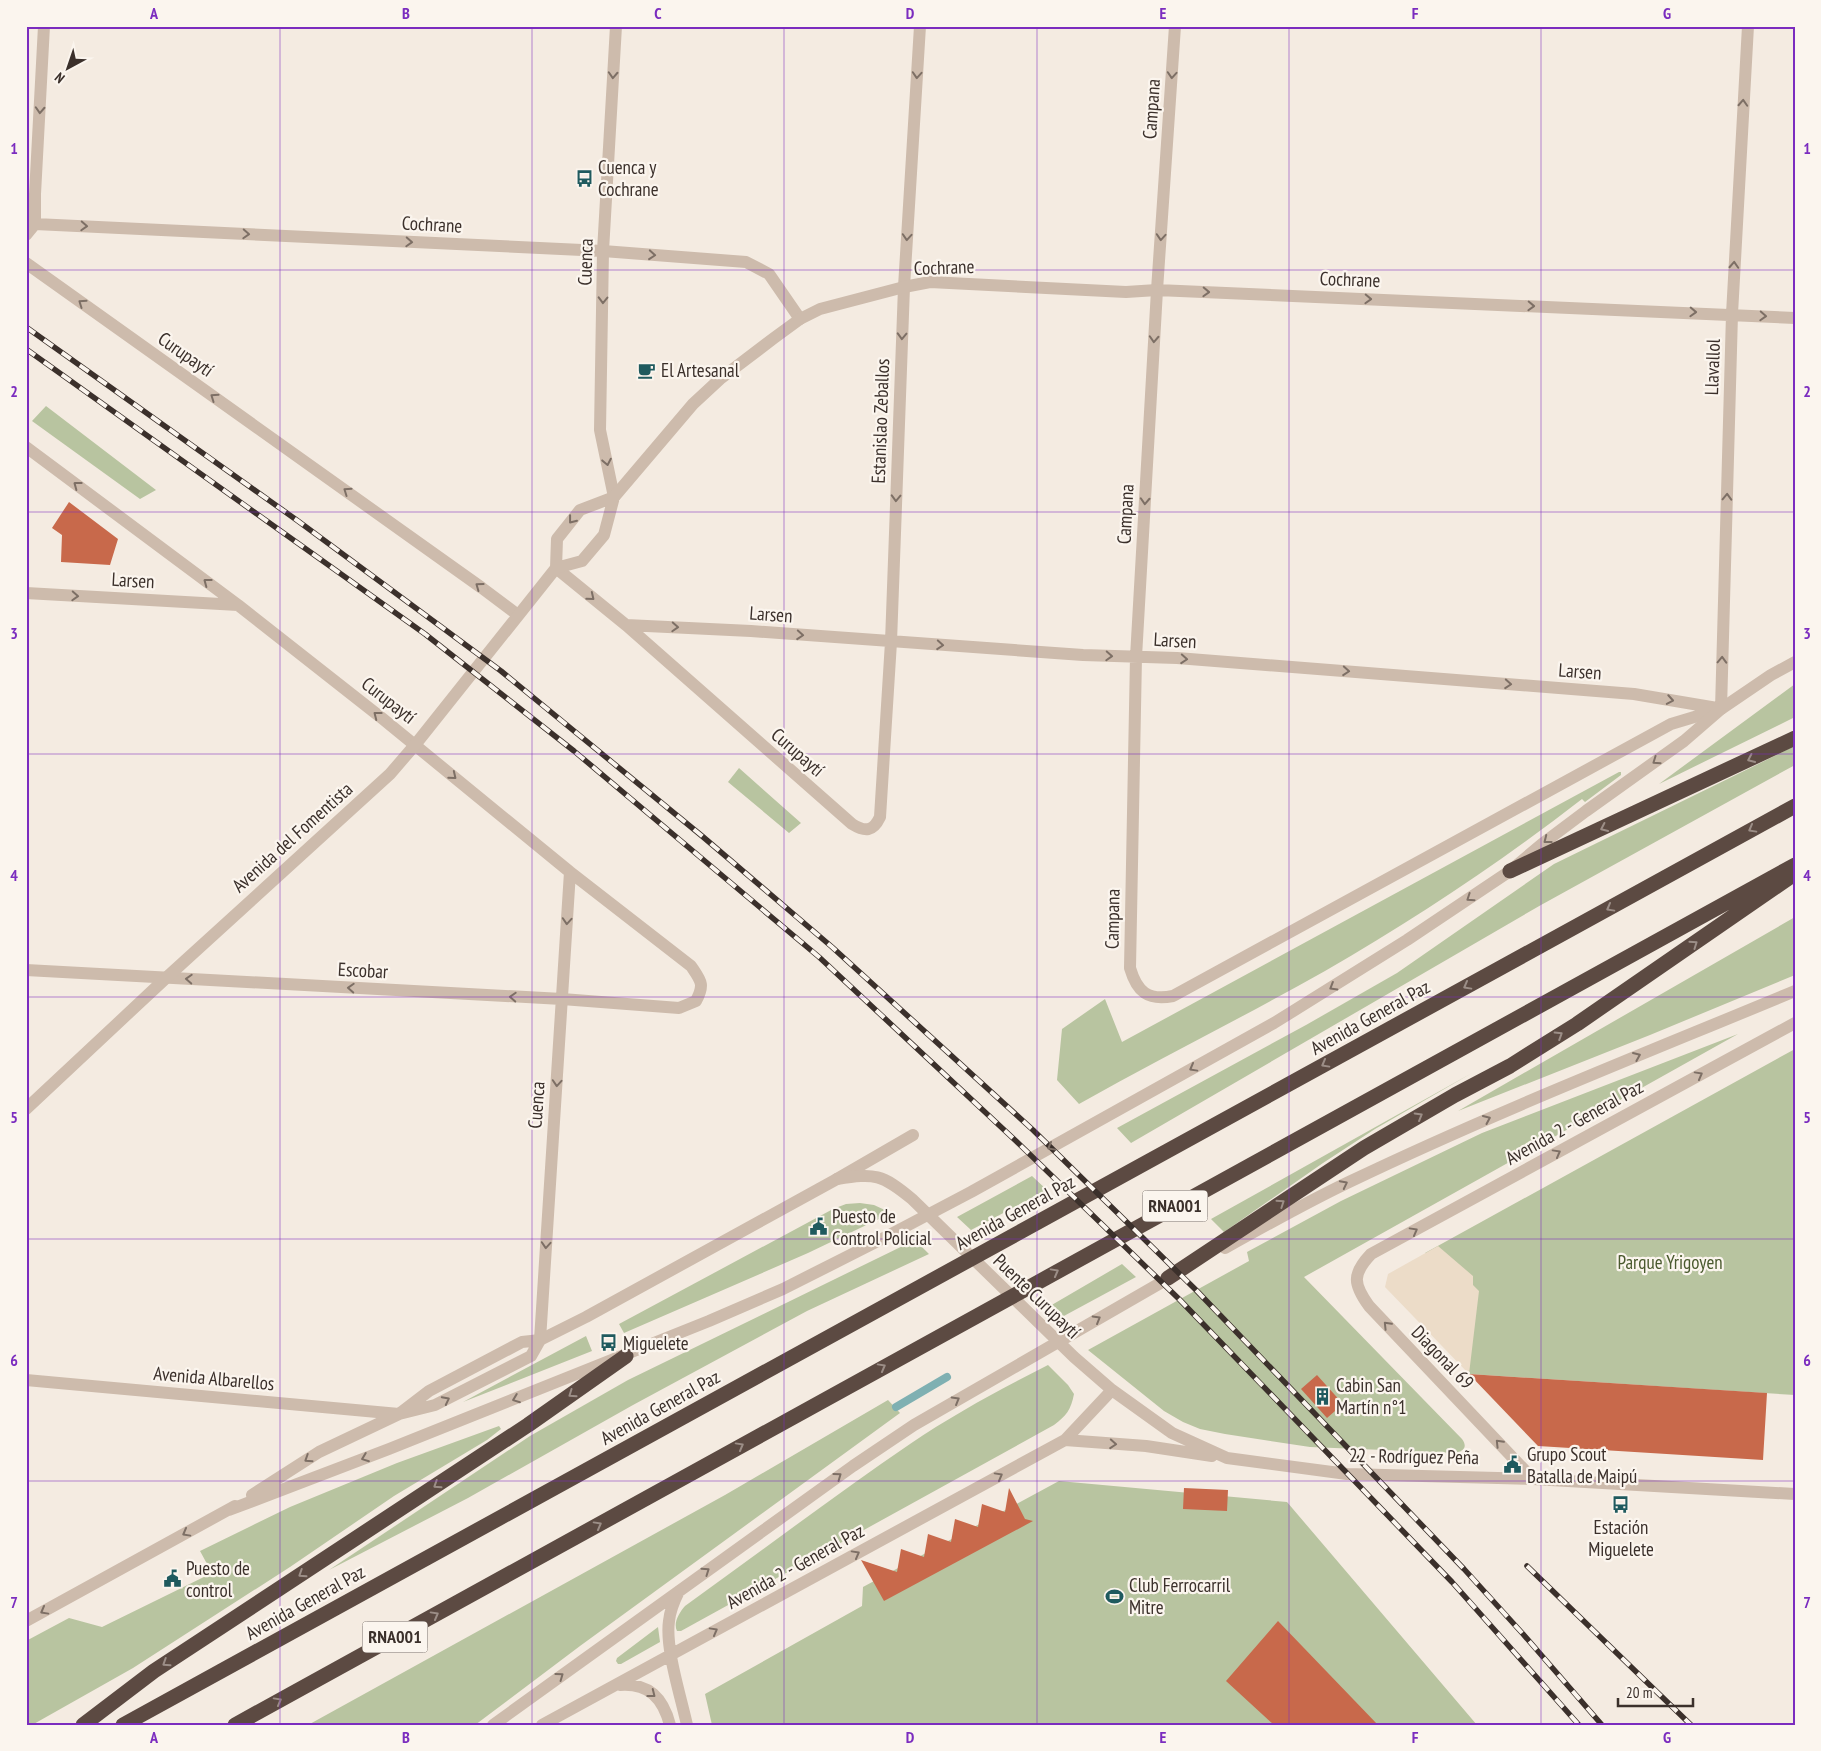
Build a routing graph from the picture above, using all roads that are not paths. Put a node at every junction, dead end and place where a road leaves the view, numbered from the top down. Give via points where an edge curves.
1 (44, 26) edge
2 (616, 26) edge
3 (920, 26) edge
4 (1175, 26) edge
5 (1748, 26) edge
6 (35, 224) junction
7 (26, 235) edge
8 (604, 251) junction
9 (26, 263) edge
10 (904, 287) junction
11 (1157, 290) junction
12 (1732, 314) junction
13 (1795, 318) edge
14 (800, 319) junction
15 (26, 447) edge
16 (614, 497) junction
17 (556, 568) junction
18 (26, 593) edge
19 (238, 605) junction
20 (518, 616) junction
21 (626, 625) junction
22 (891, 642) junction
23 (1136, 657) junction
24 (1795, 662) edge
25 (1721, 709) junction
26 (1795, 738) edge
27 (415, 745) junction
28 (1795, 806) edge
29 (880, 817) joint
30 (1795, 865) edge
31 (570, 872) junction
32 (1510, 872) junction
33 (1795, 874) edge
34 (26, 970) edge
35 (166, 978) junction
36 (1795, 991) edge
37 (1150, 997) joint
38 (562, 999) junction
39 (696, 1001) joint
40 (1795, 1023) edge
41 (26, 1109) edge
42 (912, 1135) dead end
43 (837, 1179) junction
44 (1371, 1254) joint
45 (1168, 1278) junction
46 (540, 1340) junction
47 (626, 1356) junction
48 (26, 1380) edge
49 (1112, 1390) junction
50 (399, 1414) junction
51 (1065, 1440) junction
52 (1227, 1458) junction
53 (1533, 1478) junction
54 (1795, 1494) edge
55 (229, 1510) junction
56 (680, 1589) junction
57 (26, 1621) edge
58 (671, 1655) junction
59 (617, 1685) junction
60 (83, 1725) edge
61 (123, 1725) edge
62 (235, 1725) edge
63 (493, 1725) edge
64 (542, 1725) edge
65 (670, 1725) edge
66 (687, 1725) edge

1 -> 6 street
2 -> 8 street, Cuenca
3 -> 10 street, Estanislao Zeballos
4 -> 11 street, Campana
12 -> 5 street, Llavallol
6 - 7 street
6 -> 8 street, Cochrane
8 -> 14 street, Cochrane via 746,262 770,274
8 -> 16 street, Cuenca via 600,430
20 -> 9 street, Curupaytí
10 - 11 street, Cochrane via 930,282 1126,292
10 - 14 street via 820,309
10 -> 22 street, Estanislao Zeballos
11 -> 12 street, Cochrane
11 -> 23 street, Campana
12 -> 13 street, Cochrane
25 -> 12 street, Llavallol
14 - 16 street via 720,379 693,404
19 -> 15 street, Curupaytí
16 - 17 street via 604,536 582,561
16 -> 17 street via 580,510 557,539
17 - 20 street, Avenida del Fomentista
17 -> 21 street, Curupaytí
18 -> 19 street, Larsen
27 -> 19 street, Curupaytí
20 - 27 street, Avenida del Fomentista
21 -> 22 street, Larsen
21 - 29 street, Curupaytí via 852,824 869,829
22 -> 23 street, Larsen
22 - 29 street, Estanislao Zeballos
23 -> 25 street, Larsen via 1634,694
23 - 37 street, Campana via 1130,968 1140,990
24 - 25 street, Avenida General Paz
25 -> 32 street, Avenida General Paz via 1684,741 1542,844
25 - 37 street, Avenida General Paz via 1671,724 1173,996
26 -> 32 highway
27 -> 31 street, Curupaytí
27 - 35 street, Avenida del Fomentista via 390,774
28 -> 61 highway, Avenida General Paz / RNA001
62 -> 30 highway, RNA001
31 -> 38 street, Cuenca
31 - 39 street, Curupaytí via 691,966 701,980 702,990
32 -> 47 street, Avenida General Paz via 1274,1023 980,1187 784,1289
45 -> 33 highway via 1364,1148 1510,1066 1577,1024
34 - 35 street, Escobar
38 -> 35 street, Escobar
35 - 41 street, Avenida del Fomentista
45 -> 36 street via 1347,1182 1401,1157
38 - 39 street, Escobar via 679,1008
38 -> 46 street, Cuenca
44 -> 40 street, Avenida 2 - General Paz
42 - 43 street, Avenida General Paz
43 - 46 street, Avenida General Paz
43 - 49 street, Puente Curupaytí via 861,1175 892,1183
53 -> 44 street, Diagonal 69 via 1360,1294 1356,1275
56 -> 45 street via 914,1425
46 - 50 street, Avenida General Paz via 522,1342 429,1391
47 -> 55 street, Avenida General Paz
47 -> 60 highway via 520,1431 154,1671
48 - 50 street, Avenida Albarellos
49 - 51 street, Avenida 2 - General Paz
49 - 52 street, 22 - Rodríguez Peña via 1172,1433
50 -> 55 street, Avenida General Paz via 319,1452
51 -> 52 street via 1146,1446
58 -> 51 street, Avenida 2 - General Paz
52 - 53 street, 22 - Rodríguez Peña via 1347,1474
53 - 54 street, 22 - Rodríguez Peña
55 -> 57 street, Avenida General Paz
56 - 58 street via 668,1621
63 -> 56 street
58 - 59 street, Avenida 2 - General Paz
58 - 66 street
59 - 64 street, Avenida 2 - General Paz
59 -> 65 street via 636,1686 653,1693 661,1702

